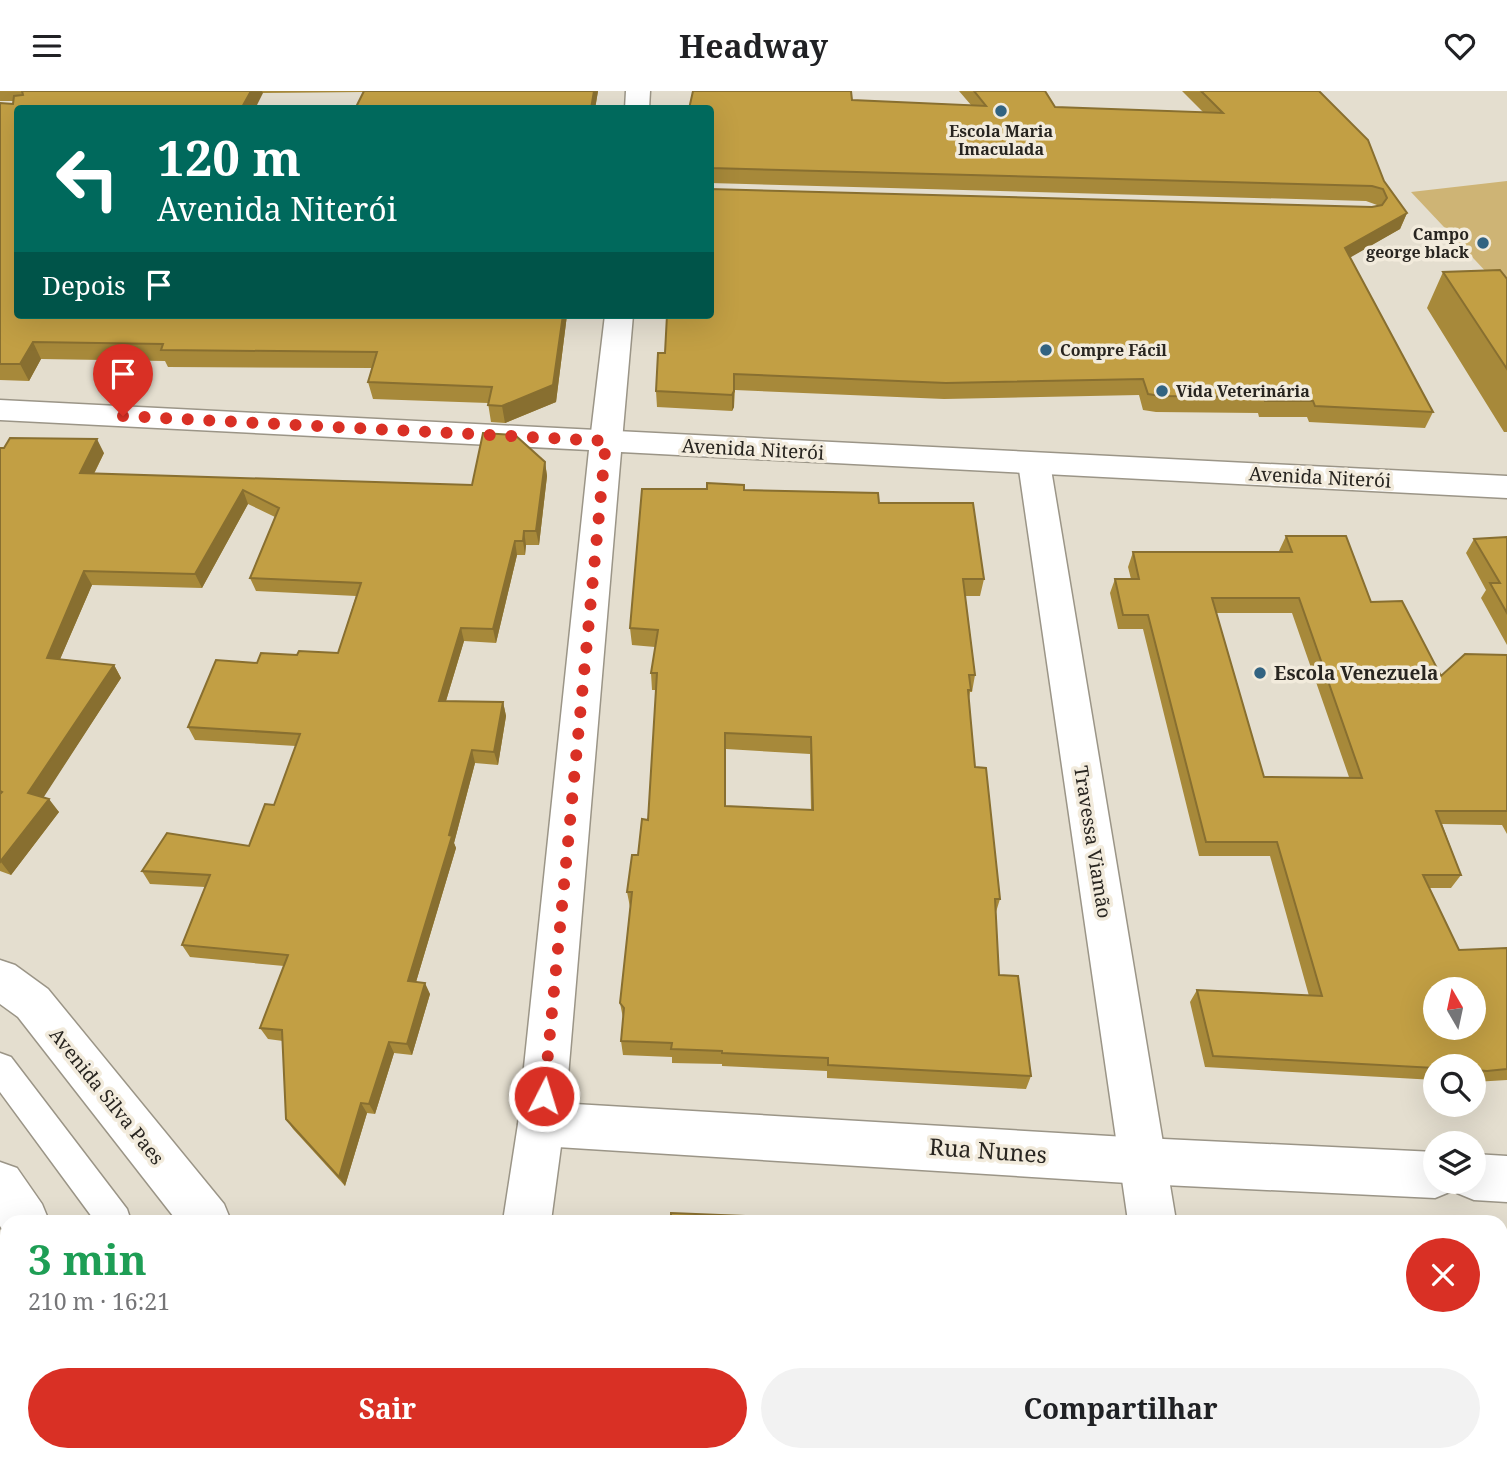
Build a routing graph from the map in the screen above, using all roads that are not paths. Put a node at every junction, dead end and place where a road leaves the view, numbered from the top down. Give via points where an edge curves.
1 (619, 319) edge
2 (0, 410) edge
3 (606, 441) junction
4 (1034, 463) junction
5 (1507, 487) edge
6 (0, 979) edge
7 (0, 1067) edge
8 (541, 1124) junction
9 (1143, 1161) junction
10 (1423, 1174) edge
11 (1486, 1178) edge
12 (1507, 1179) edge
13 (0, 1185) edge
14 (21, 1215) edge
15 (111, 1215) edge
16 (202, 1215) edge
17 (528, 1215) edge
18 (1151, 1215) edge

1 - 3 main road
2 - 3 main road, Avenida Niterói
3 - 4 main road, Avenida Niterói
3 - 8 main road
4 - 5 main road, Avenida Niterói
4 - 9 main road, Travessa Viamão
6 - 16 main road, Avenida Silva Paes via 33,1003
7 - 15 lane
8 - 9 main road, Rua Nunes
8 - 17 main road
9 - 10 main road, Rua Nunes
9 - 18 main road, Travessa Viamão
11 - 12 main road
13 - 14 main road

